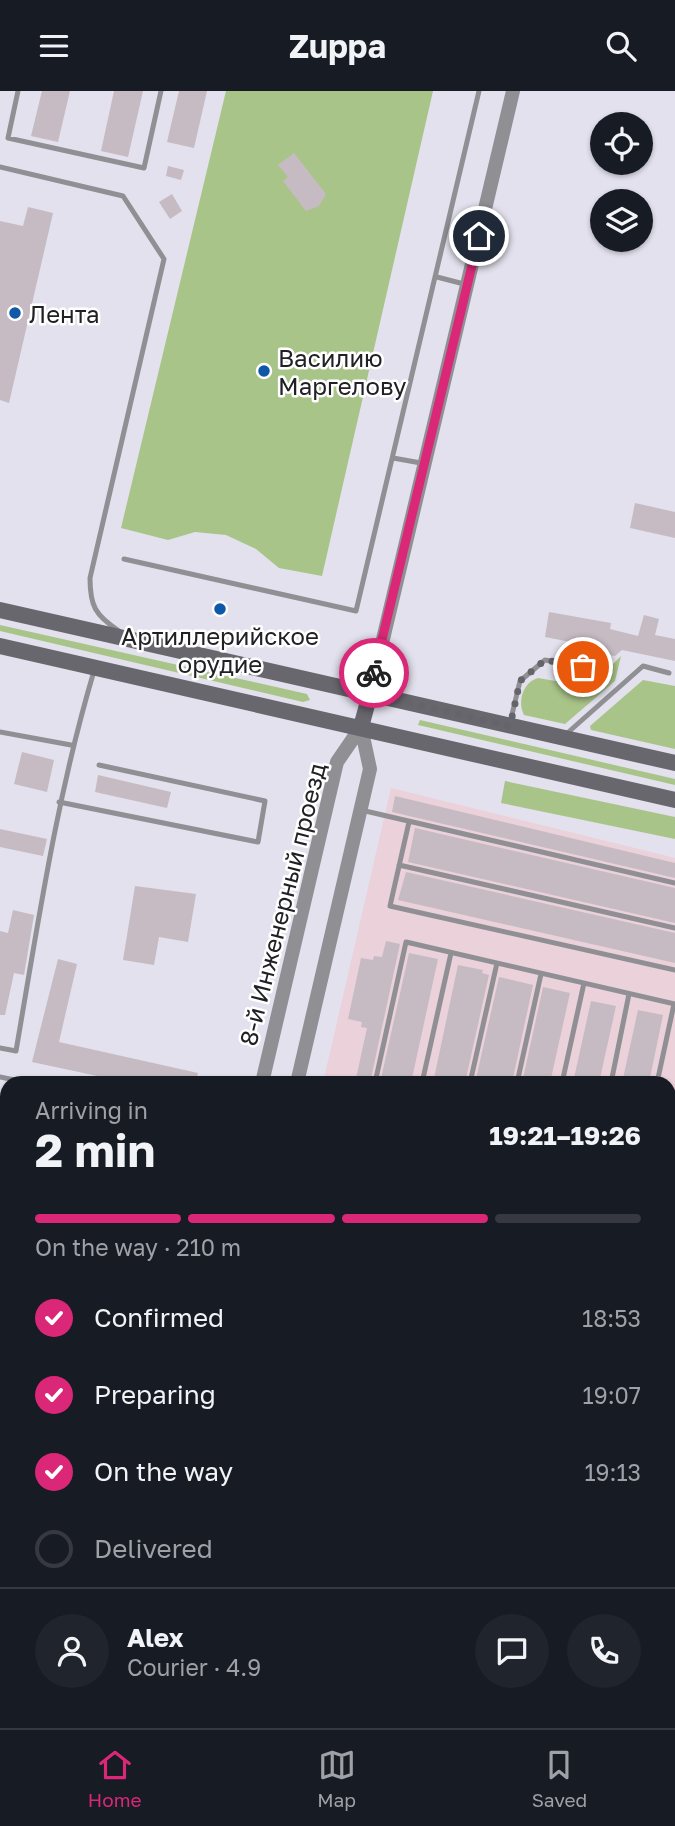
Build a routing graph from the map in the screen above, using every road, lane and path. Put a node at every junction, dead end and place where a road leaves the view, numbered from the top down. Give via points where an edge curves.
1 (18, 91) edge
2 (161, 91) edge
3 (479, 91) edge
4 (513, 91) edge
5 (0, 167) edge
6 (436, 277) junction
7 (468, 285) junction
8 (393, 458) junction
9 (425, 464) junction
10 (124, 559) dead end
11 (0, 610) edge
12 (133, 641) junction
13 (0, 646) edge
14 (94, 668) junction
15 (602, 671) dead end
16 (668, 673) dead end
17 (369, 694) junction
18 (510, 726) junction
19 (361, 727) junction
20 (0, 732) edge
21 (562, 738) junction
22 (71, 745) junction
23 (675, 763) edge
24 (99, 765) dead end
25 (675, 800) edge
26 (60, 803) junction
27 (360, 810) junction
28 (409, 822) junction
29 (399, 865) junction
30 (675, 883) edge
31 (675, 927) edge
32 (451, 953) junction
33 (497, 964) junction
34 (675, 970) edge
35 (541, 974) junction
36 (584, 983) junction
37 (629, 994) junction
38 (674, 1004) edge
39 (0, 1048) edge
40 (264, 1076) edge
41 (299, 1076) edge
42 (376, 1076) edge
43 (424, 1076) edge
44 (472, 1076) edge
45 (519, 1076) edge
46 (564, 1076) edge
47 (612, 1076) edge
48 (659, 1076) edge

1 - 2 lane via 8,138 144,168
3 - 6 lane
4 - 7 street
5 - 12 lane via 123,196 164,259 90,577 90,602 104,621
6 - 7 lane
6 - 8 lane
7 - 9 street
8 - 9 lane
8 - 10 lane via 356,611
9 - 17 street
11 - 12 main road
12 - 17 main road
13 - 14 main road
14 - 19 main road
14 - 22 lane
15 - 18 lane via 545,660 520,681
16 - 21 lane via 643,666
17 - 18 main road
17 - 19 main road
18 - 21 main road
19 - 25 main road
19 - 27 street via 370,769
19 - 40 street, 8-й Инженерный проезд via 337,762
20 - 22 lane
21 - 23 main road
22 - 26 lane
24 - 26 lane via 265,801 258,842
26 - 39 lane via 16,1051
27 - 28 lane
27 - 41 street
28 - 29 lane
28 - 30 lane
29 - 31 lane
29 - 34 lane via 390,906
32 - 33 lane
32 - 42 lane via 405,942
32 - 43 lane
33 - 35 lane
33 - 44 lane
35 - 36 lane
35 - 45 lane
36 - 37 lane
36 - 46 lane
37 - 38 lane
37 - 47 lane
38 - 48 lane

